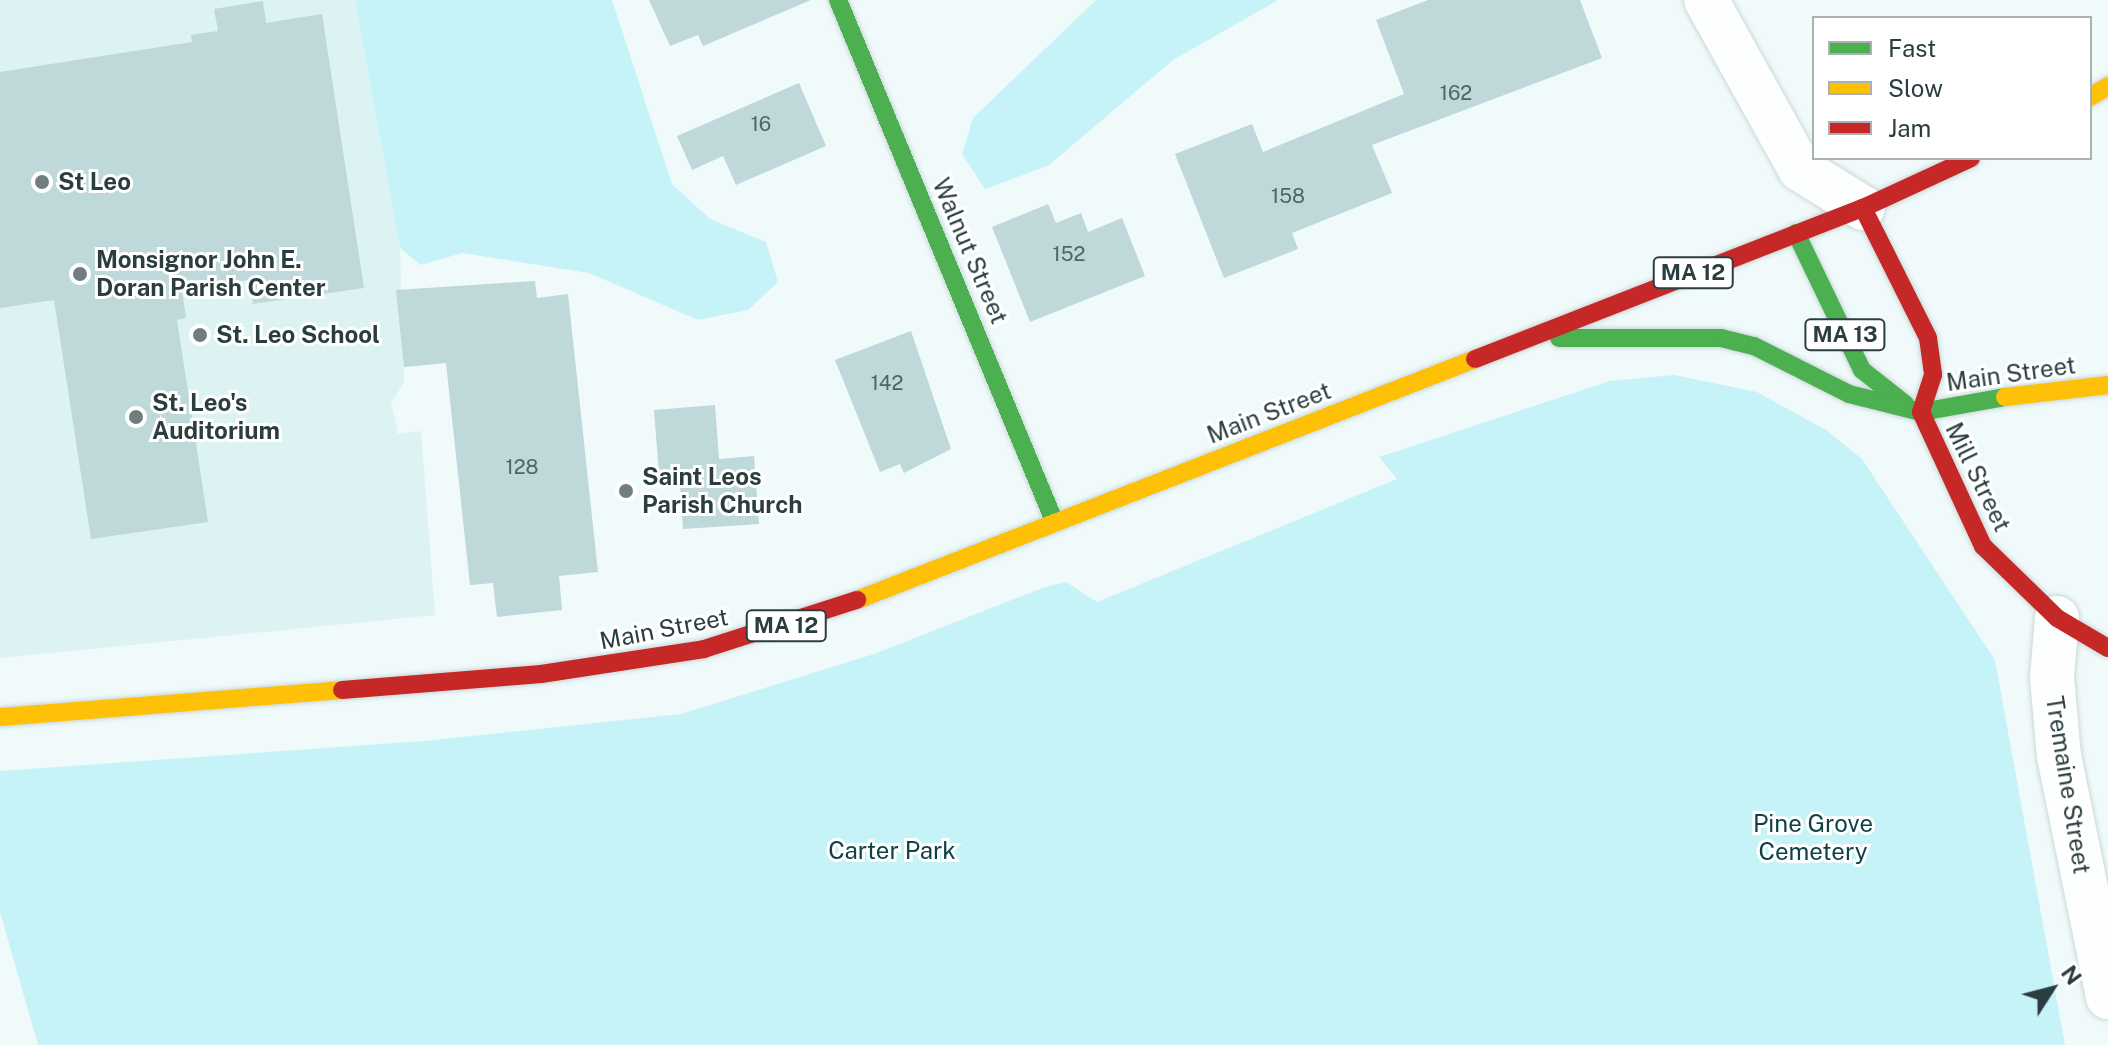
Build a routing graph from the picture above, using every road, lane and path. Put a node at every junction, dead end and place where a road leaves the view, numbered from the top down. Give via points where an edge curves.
1 (838, 0) edge
2 (1706, 0) edge
3 (1967, 160) edge
4 (1800, 169) junction
5 (1863, 208) junction
6 (1796, 233) junction
7 (1524, 339) junction
8 (2108, 385) edge
9 (1921, 412) junction
10 (1055, 523) junction
11 (2057, 618) junction
12 (2108, 648) edge
13 (0, 717) edge
14 (2108, 997) edge

1 - 10 main road, Walnut Street
2 - 4 street
3 - 5 main road, MA 12
4 - 5 street
4 - 6 street
5 - 6 main road, MA 12
5 - 9 main road, MA 13 via 1928,338 1933,375
6 - 7 main road, MA 12
6 - 9 main road, MA 13 via 1862,370 1884,392
7 - 9 main road via 1670,333 1721,338 1754,346 1861,398
7 - 10 main road, Main Street / MA 12
8 - 9 main road, Main Street via 2052,388
9 - 11 main road, Mill Street via 1983,546
10 - 13 main road, Main Street / MA 12 via 798,623 704,649 541,674
11 - 12 main road, Mill Street
11 - 14 street, Tremaine Street via 2052,678 2059,756

